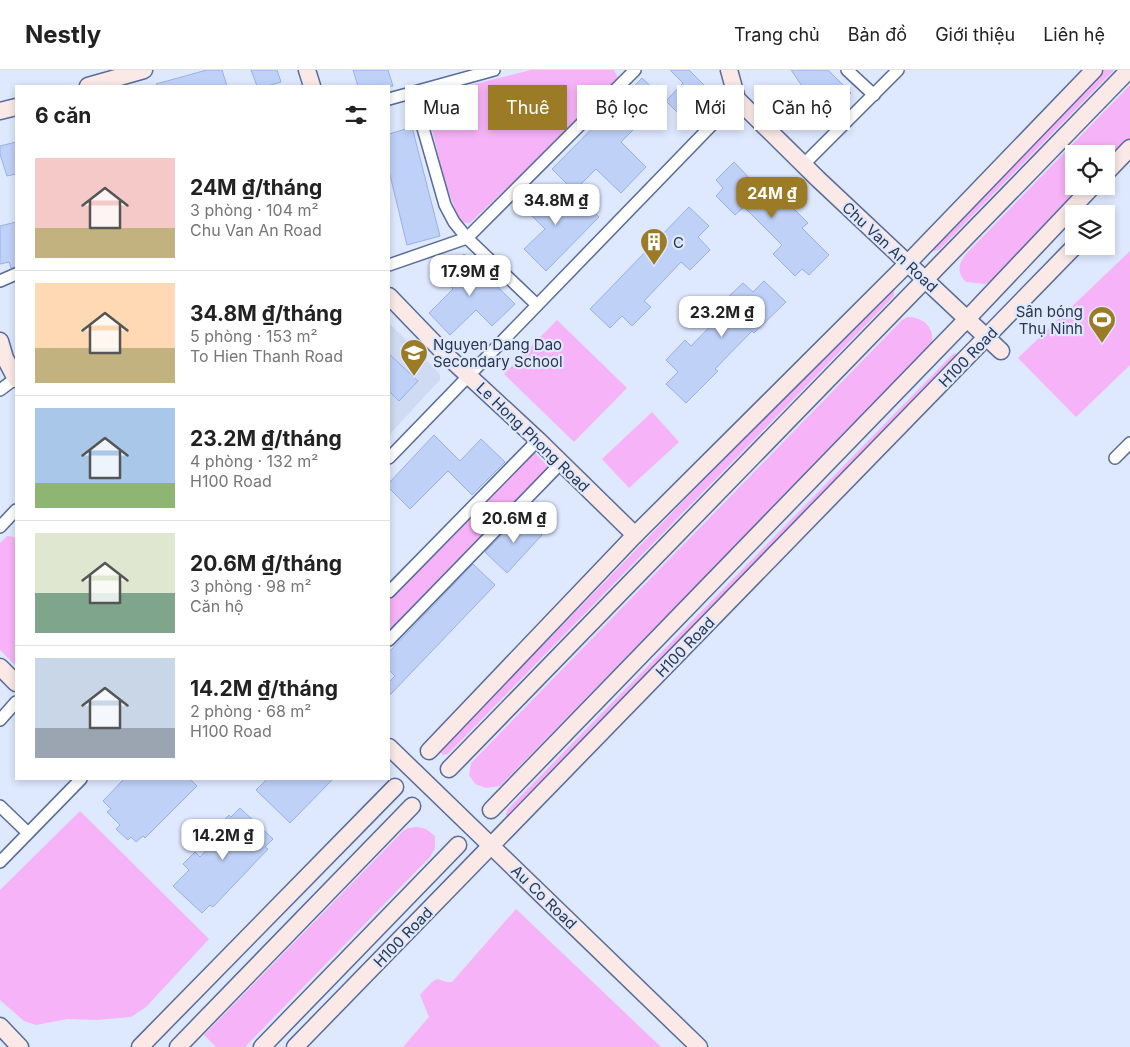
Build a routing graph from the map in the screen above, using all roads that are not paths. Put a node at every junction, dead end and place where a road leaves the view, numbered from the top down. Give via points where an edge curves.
1 (144, 70) edge
2 (307, 70) edge
3 (494, 70) edge
4 (635, 70) edge
5 (729, 70) edge
6 (847, 70) edge
7 (898, 70) edge
8 (1094, 70) edge
9 (1129, 70) edge
10 (624, 74) edge
11 (92, 85) edge
12 (312, 85) edge
13 (441, 85) edge
14 (733, 85) edge
15 (405, 95) edge
16 (874, 96) junction
17 (390, 99) edge
18 (15, 107) edge
19 (744, 107) edge
20 (0, 111) edge
21 (424, 130) edge
22 (708, 130) edge
23 (1130, 148) edge
24 (1115, 164) edge
25 (803, 165) junction
26 (1084, 195) edge
27 (466, 238) junction
28 (1066, 255) edge
29 (908, 263) junction
30 (390, 265) edge
31 (15, 274) edge
32 (925, 280) junction
33 (0, 281) edge
34 (390, 297) edge
35 (538, 304) junction
36 (967, 319) junction
37 (986, 338) junction
38 (0, 341) edge
39 (1001, 352) dead end
40 (468, 375) junction
41 (15, 376) edge
42 (15, 379) edge
43 (0, 390) edge
44 (538, 440) junction
45 (1130, 443) edge
46 (390, 457) edge
47 (1115, 458) dead end
48 (561, 463) junction
49 (635, 535) junction
50 (390, 591) edge
51 (390, 639) edge
52 (0, 667) edge
53 (15, 682) edge
54 (15, 703) edge
55 (0, 720) edge
56 (390, 748) edge
57 (429, 752) dead end
58 (449, 769) dead end
59 (79, 780) edge
60 (394, 787) dead end
61 (0, 806) edge
62 (412, 806) dead end
63 (491, 810) dead end
64 (28, 833) junction
65 (458, 845) dead end
66 (491, 847) junction
67 (0, 862) edge
68 (0, 1026) edge
69 (20, 1047) edge
70 (140, 1047) edge
71 (178, 1047) edge
72 (262, 1047) edge
73 (295, 1047) edge
74 (699, 1047) edge

1 - 11 main road
2 - 12 main road
3 - 13 street
4 - 10 street
5 - 14 main road
6 - 16 street
7 - 16 street
8 - 29 main road
9 - 32 main road
10 - 27 street
15 - 17 street
16 - 25 street
18 - 20 main road
19 - 25 main road, Chu Van An Road
21 - 27 street via 445,205
22 - 35 street
23 - 24 main road
25 - 29 main road, Chu Van An Road
26 - 36 main road, H100 Road
27 - 30 street
27 - 35 street
28 - 37 main road, H100 Road
29 - 32 main road, Chu Van An Road
29 - 49 main road
31 - 33 street
32 - 36 main road, Chu Van An Road
32 - 58 main road
34 - 40 main road, Le Hong Phong Road
35 - 40 street
36 - 37 main road, Chu Van An Road
36 - 63 main road, H100 Road
37 - 39 main road, Chu Van An Road
37 - 66 main road, H100 Road
38 - 41 main road
40 - 44 main road, Le Hong Phong Road
40 - 46 street
42 - 43 street
44 - 48 main road, Le Hong Phong Road
44 - 50 street
45 - 47 street
48 - 49 main road, Le Hong Phong Road
48 - 51 street
49 - 57 main road
52 - 53 main road
54 - 55 street
56 - 66 main road, Au Co Road
59 - 64 street
60 - 70 main road
61 - 64 street
62 - 71 main road
64 - 67 street
65 - 72 main road, H100 Road
66 - 73 main road, H100 Road
66 - 74 main road, Au Co Road
68 - 69 main road

